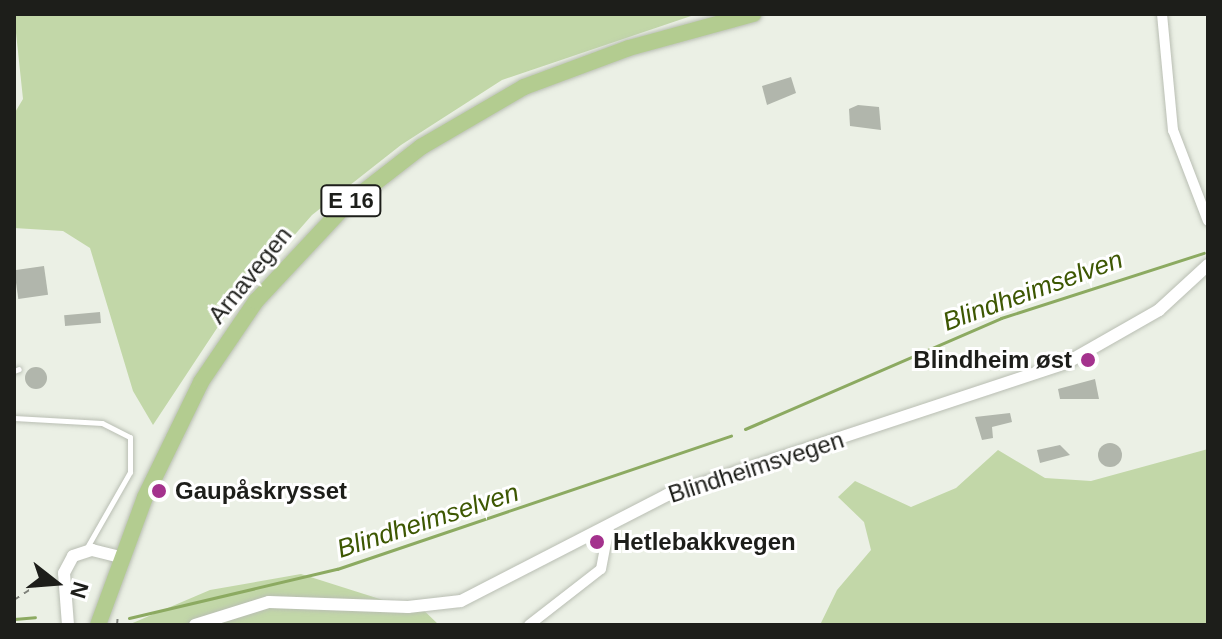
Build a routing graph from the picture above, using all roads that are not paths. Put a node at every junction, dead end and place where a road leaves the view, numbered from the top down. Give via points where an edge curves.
1 (753, 14) edge
2 (1162, 14) edge
3 (1208, 221) edge
4 (1208, 265) edge
5 (14, 418) edge
6 (609, 527) junction
7 (86, 550) junction
8 (121, 557) junction
9 (68, 625) edge
10 (98, 625) edge
11 (195, 625) edge
12 (529, 625) edge

1 - 8 highway, Arnavegen / E 16 via 536,82 421,147 356,196 285,265 219,353 172,437
2 - 3 street via 1173,130
4 - 6 street, Blindheimsvegen via 1136,326 1029,380 685,488
5 - 7 lane via 87,420 130,437 130,472 95,523
6 - 11 street, Blindheimsvegen via 446,604 269,602 231,608
6 - 12 street via 601,569
7 - 8 street
7 - 9 street via 64,573
8 - 10 highway, Arnavegen / E 16

